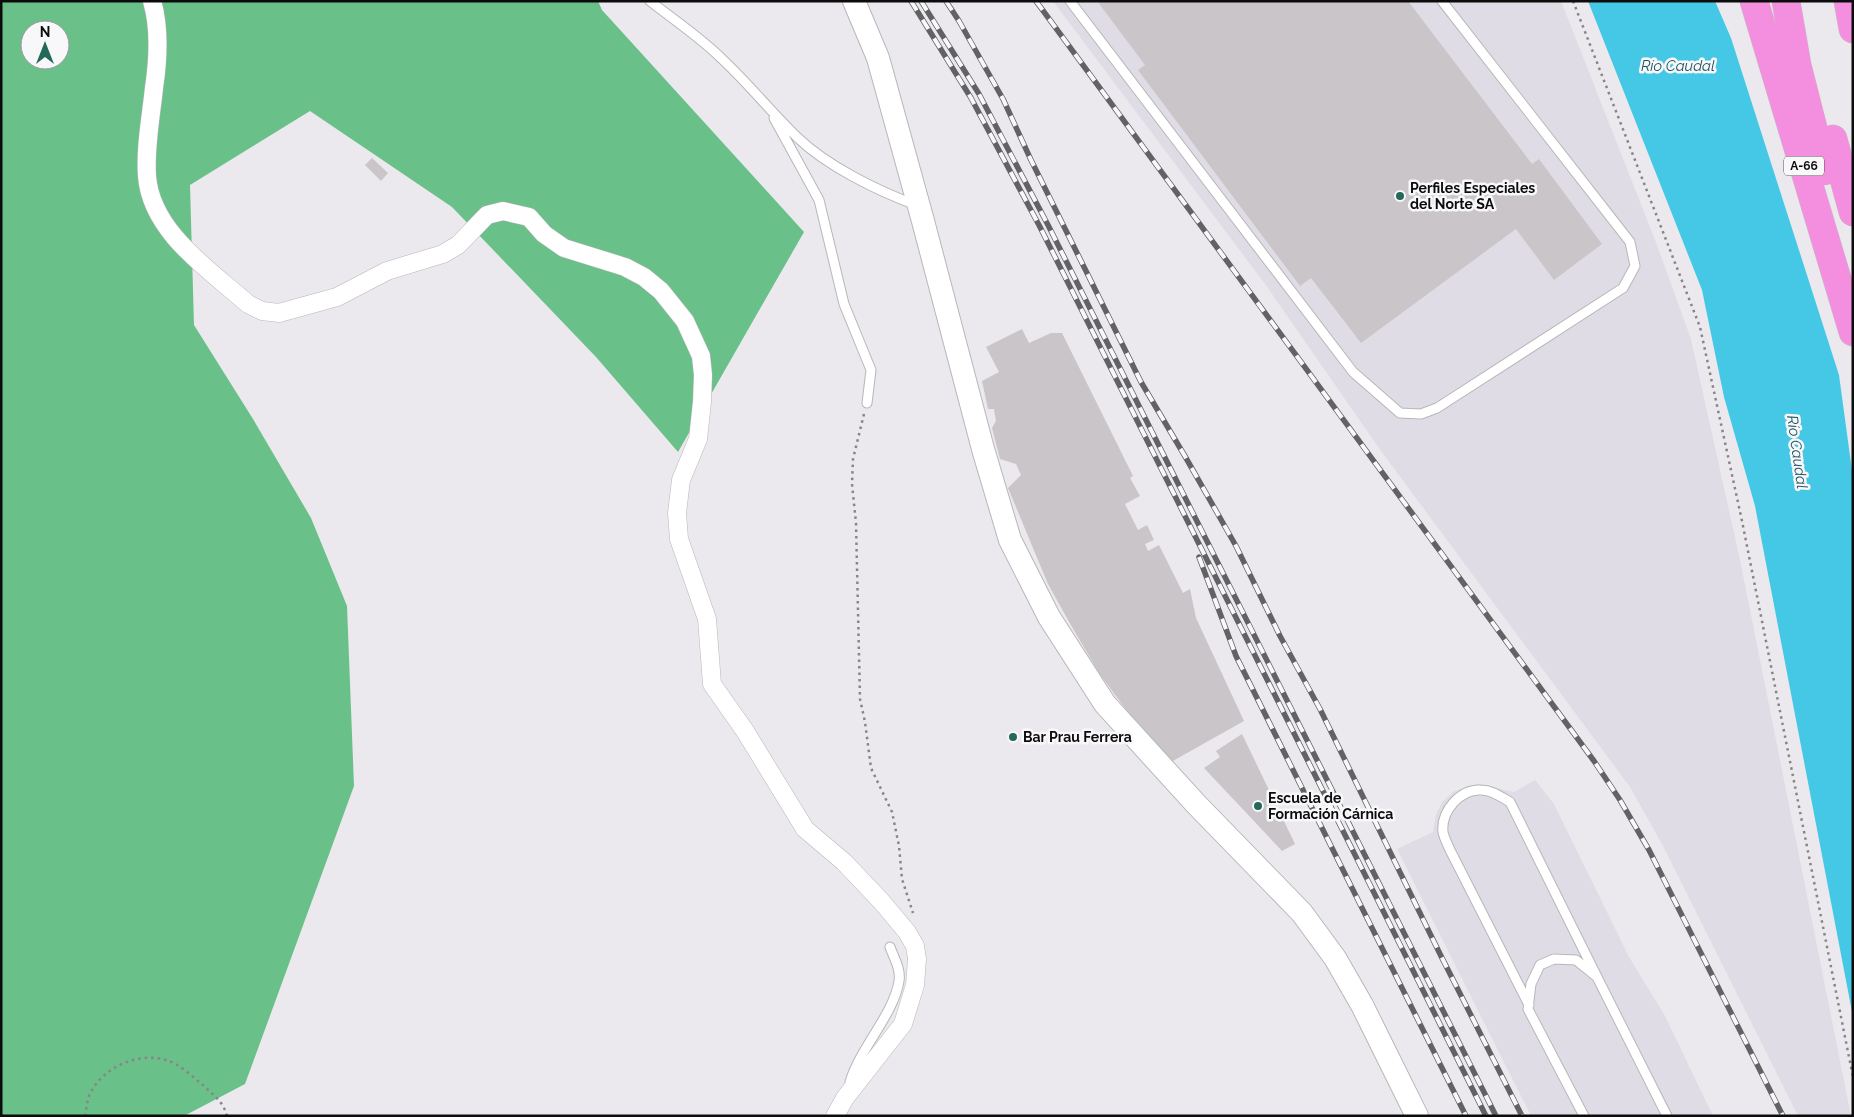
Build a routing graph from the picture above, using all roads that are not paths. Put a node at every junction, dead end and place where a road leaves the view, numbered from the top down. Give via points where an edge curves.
1 (152, 1) edge
2 (650, 1) edge
3 (854, 1) edge
4 (1070, 1) edge
5 (1442, 1) edge
6 (1754, 1) edge
7 (1848, 1) edge
8 (1792, 5) edge
9 (1853, 29) edge
10 (768, 107) junction
11 (919, 206) junction
12 (1853, 212) edge
13 (1853, 279) edge
14 (1853, 332) edge
15 (867, 403) road end
16 (890, 947) dead end
17 (1597, 977) junction
18 (1529, 1005) junction
19 (849, 1093) junction
20 (835, 1116) edge
21 (1417, 1116) edge
22 (1584, 1116) edge
23 (1667, 1116) edge

1 - 19 street via 157,44 147,151 150,196 161,219 178,242 248,304 262,311 279,312 337,297 388,271 443,254 458,245 487,215 503,211 529,217 544,234 564,248 625,267 644,278 661,291 685,321 701,356 703,375 698,439 681,480 677,512 679,539 707,618 712,684 805,829 844,862 881,901 915,946 914,985 903,1024
2 - 10 lane via 720,57
3 - 11 street via 878,58
4 - 5 lane via 1353,372 1400,413 1421,414 1437,408 1623,288 1635,266 1630,242
6 - 14 highway, A-66
7 - 9 highway
8 - 12 highway
8 - 13 highway via 1802,84
10 - 11 lane via 799,139 845,172
10 - 15 lane via 819,200 844,304 871,370
11 - 21 street via 982,449 1010,540 1049,617 1105,704 1302,913 1336,958
16 - 19 lane via 899,980 888,1010 850,1081
17 - 18 lane via 1576,960 1554,959 1540,965 1531,984
17 - 18 lane via 1510,802 1481,790 1466,793 1452,803 1445,817 1443,832
17 - 23 lane
18 - 22 lane via 1528,1009
19 - 20 street

